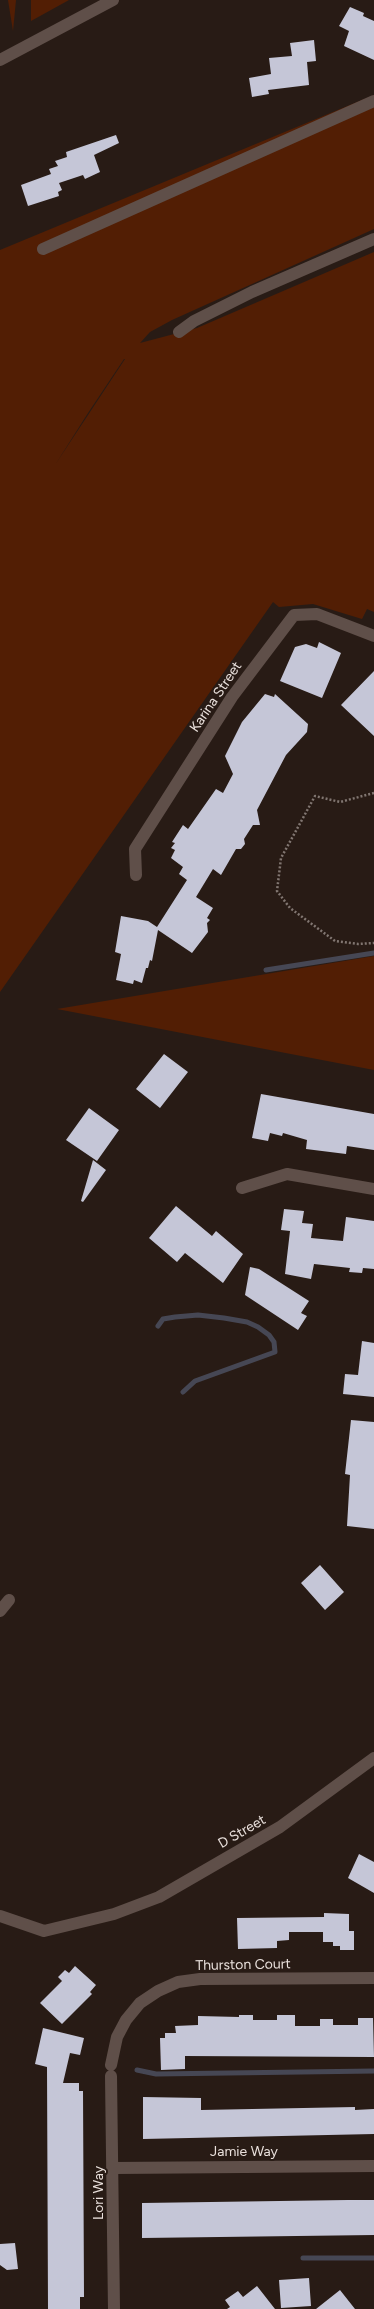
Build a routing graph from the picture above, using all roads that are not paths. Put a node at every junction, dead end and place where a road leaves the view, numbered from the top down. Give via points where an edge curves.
1 (113, 0) edge
2 (0, 60) edge
3 (374, 101) edge
4 (374, 240) edge
5 (43, 249) dead end
6 (179, 332) dead end
7 (374, 636) edge
8 (136, 875) dead end
9 (242, 1188) dead end
10 (374, 1190) edge
11 (9, 1600) dead end
12 (0, 1611) edge
13 (374, 1758) edge
14 (0, 1916) edge
15 (374, 1978) edge
16 (111, 2071) joint
17 (374, 2166) edge
18 (114, 2168) junction
19 (114, 2309) edge

1 - 2 street
3 - 5 street
4 - 6 street via 252,292 194,321
7 - 8 street, Karina Street via 317,614 294,615 232,697 135,849
9 - 10 street via 288,1174
11 - 12 street
13 - 14 street, D Street via 280,1827 159,1897 114,1914 44,1931
15 - 16 street, Thurston Court via 200,1979 178,1982 158,1991 140,2004 126,2020 117,2037
16 - 18 street, Lori Way
17 - 18 street, Jamie Way
18 - 19 street, Lori Way

